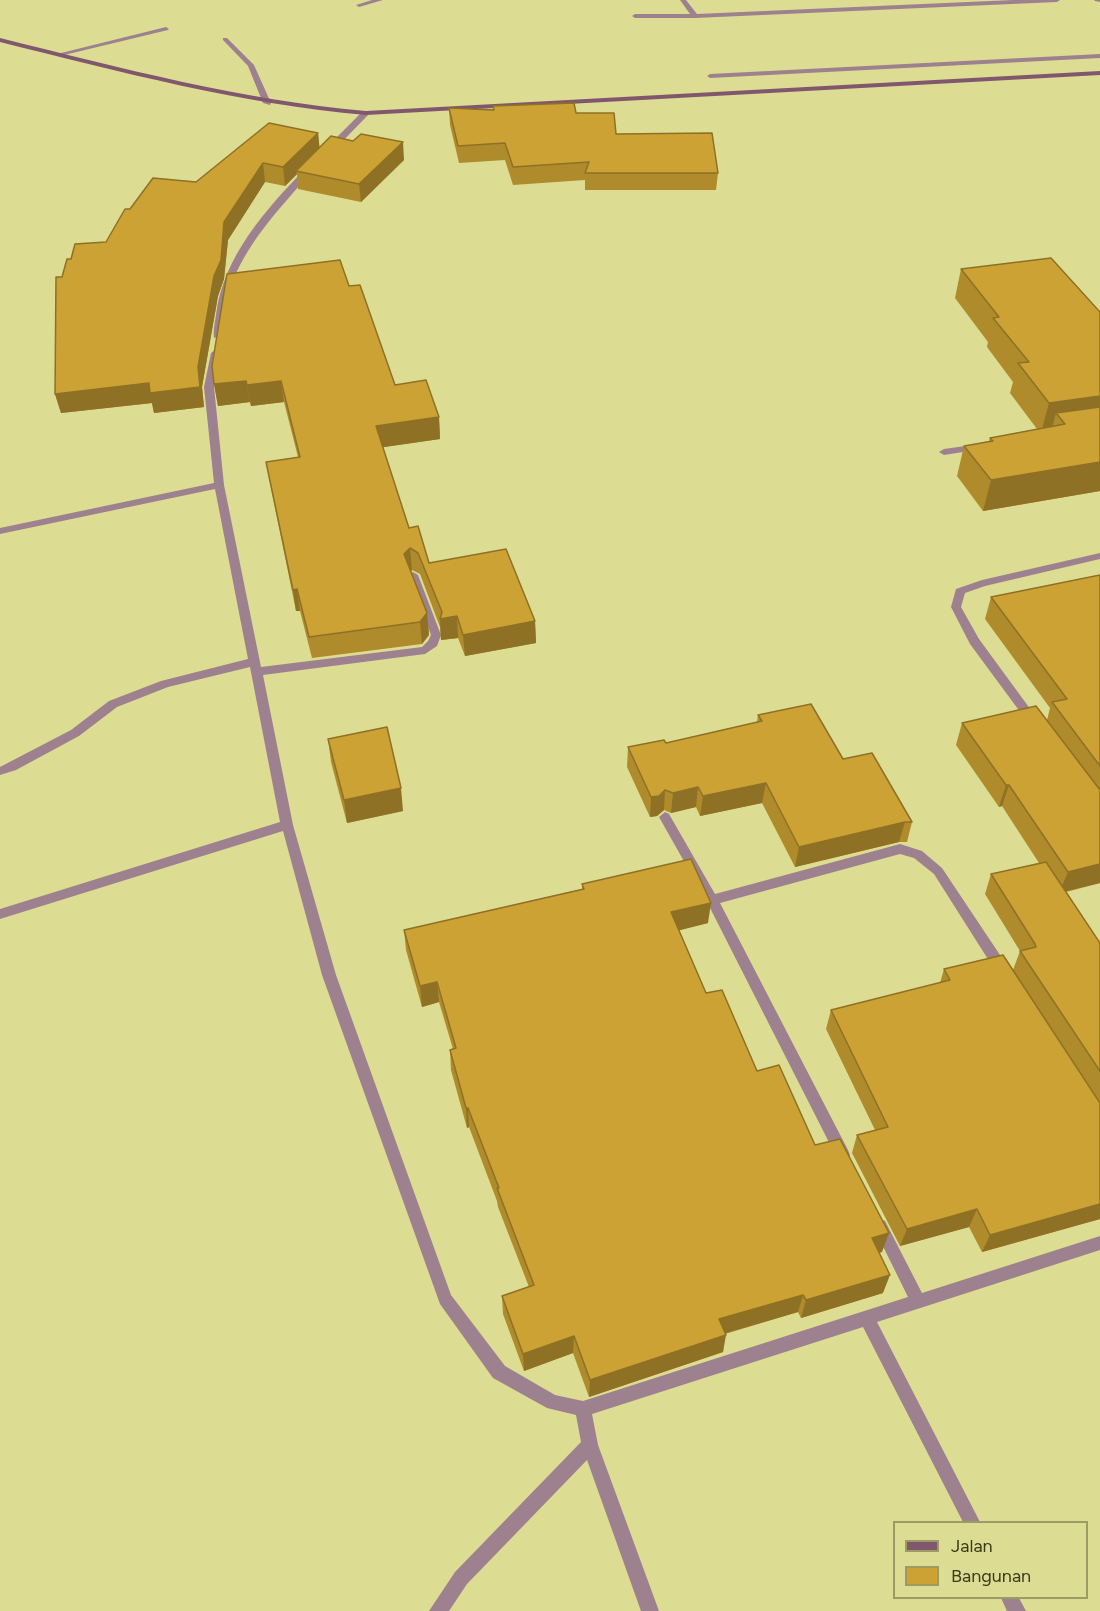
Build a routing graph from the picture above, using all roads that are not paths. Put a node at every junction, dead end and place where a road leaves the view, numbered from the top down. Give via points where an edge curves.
1 (380, 0) edge
2 (682, 0) edge
3 (805, 0) edge
4 (946, 0) edge
5 (1057, 0) edge
6 (359, 5) dead end
7 (953, 6) junction
8 (814, 10) junction
9 (634, 16) dead end
10 (696, 16) junction
11 (166, 29) dead end
12 (225, 39) dead end
13 (0, 40) edge
14 (60, 54) junction
15 (1100, 57) edge
16 (1100, 73) edge
17 (710, 76) dead end
18 (267, 104) junction
19 (366, 113) junction
20 (989, 445) edge
21 (944, 452) dead end
22 (219, 485) junction
23 (0, 531) edge
24 (1100, 556) edge
25 (413, 575) edge
26 (254, 667) junction
27 (1044, 735) edge
28 (0, 771) edge
29 (665, 817) dead end
30 (287, 825) junction
31 (711, 900) junction
32 (0, 914) edge
33 (1009, 980) edge
34 (847, 1163) edge
35 (874, 1216) edge
36 (1100, 1243) edge
37 (918, 1300) junction
38 (867, 1318) junction
39 (583, 1409) junction
40 (590, 1445) junction
41 (971, 1521) edge
42 (438, 1611) edge
43 (650, 1611) edge

1 - 6 street
2 - 10 street
3 - 8 street
4 - 7 street
5 - 7 street
7 - 8 street
8 - 10 street
9 - 10 street
11 - 14 street
12 - 18 street via 251,65
13 - 14 street
14 - 18 street
15 - 17 street
16 - 19 street
18 - 19 street
19 - 22 street via 257,228 237,262 224,296 209,387
20 - 21 street
22 - 23 street
22 - 26 street
24 - 27 street via 960,591 956,607 974,640
25 - 26 street via 436,635 425,650
26 - 28 street via 165,684 113,704 75,733
26 - 30 street
29 - 31 street
30 - 32 street
30 - 39 street via 329,975 445,1299 499,1372 553,1402
31 - 33 street via 900,849 918,854 938,871
31 - 34 street
35 - 37 street
36 - 37 street
37 - 38 street
38 - 39 street
38 - 41 street
39 - 40 street
40 - 42 street via 461,1578
40 - 43 street

